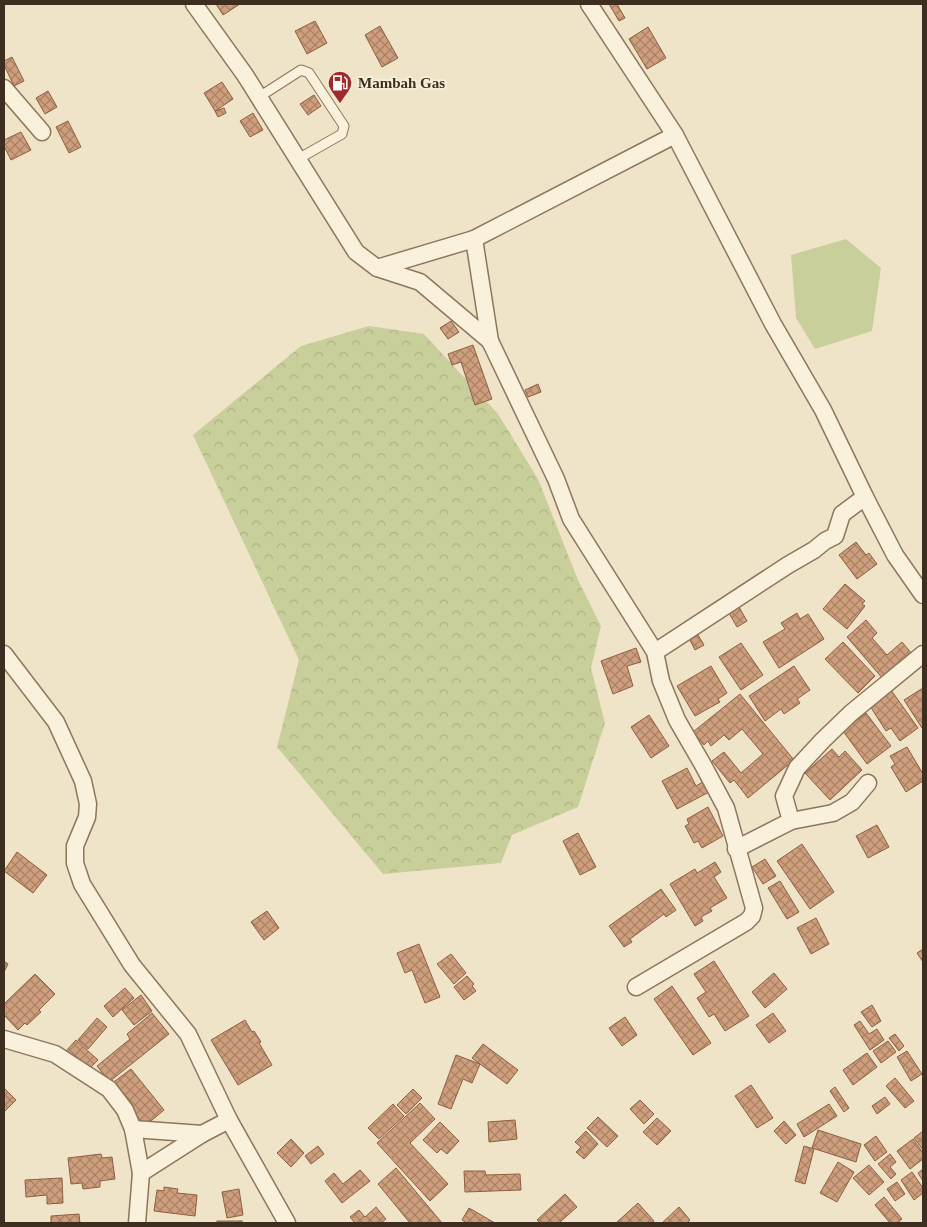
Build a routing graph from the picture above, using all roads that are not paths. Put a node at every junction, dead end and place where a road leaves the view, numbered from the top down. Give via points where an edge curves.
1 (194, 4) edge
2 (588, 4) edge
3 (4, 88) edge
4 (258, 97) junction
5 (42, 132) dead end
6 (674, 135) junction
7 (298, 159) junction
8 (474, 239) junction
9 (376, 268) junction
10 (490, 341) junction
11 (865, 497) junction
12 (923, 595) edge
13 (655, 652) junction
14 (4, 654) edge
15 (923, 654) edge
16 (868, 783) dead end
17 (791, 821) junction
18 (736, 849) junction
19 (636, 987) dead end
20 (4, 1039) edge
21 (229, 1120) junction
22 (133, 1129) junction
23 (202, 1134) junction
24 (141, 1173) junction
25 (137, 1223) edge
26 (287, 1223) edge

1 - 4 street
2 - 6 street
3 - 5 street
4 - 7 street
4 - 7 lane via 301,70 309,72 344,126 342,134
6 - 8 street
6 - 11 street via 773,324 823,410
7 - 9 street via 356,252
8 - 9 street
8 - 10 street
9 - 10 street via 420,282
10 - 13 street via 556,479 571,519
11 - 12 street via 895,556
11 - 13 street via 842,514 835,536
13 - 18 street via 661,681 677,720 726,808
14 - 21 street via 56,722 83,781 87,817 75,846 75,863 82,884 132,965 188,1034
15 - 17 street via 851,713 797,768 784,796
16 - 17 street via 852,802 833,813
17 - 18 street
18 - 19 street via 754,908 752,916
20 - 22 street via 54,1054 108,1089 125,1110
21 - 23 street
21 - 26 street
22 - 23 street
22 - 24 street
23 - 24 street
24 - 25 street

